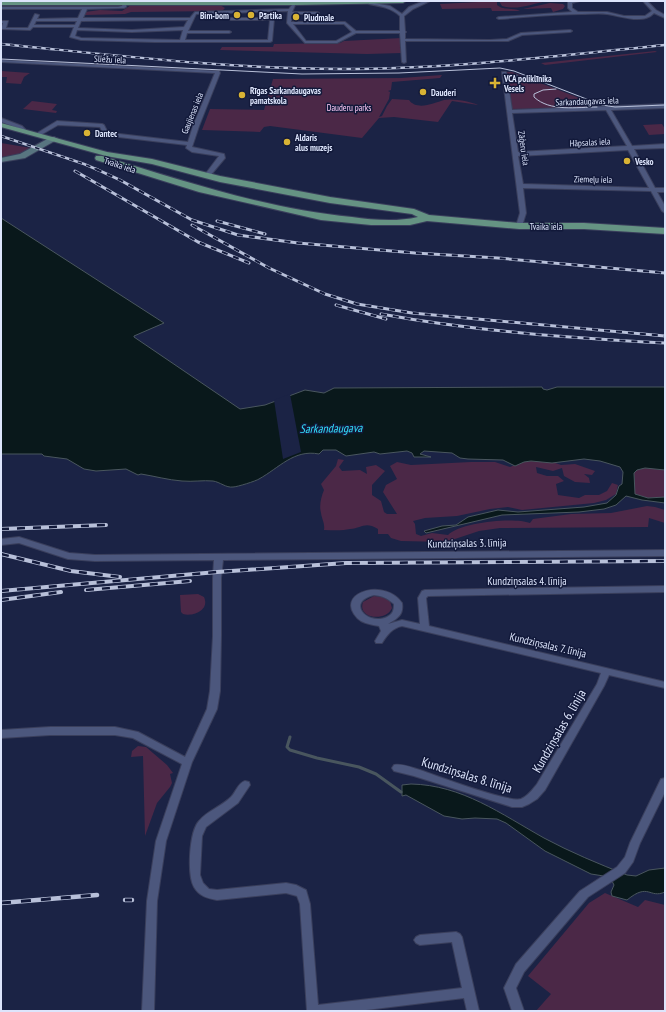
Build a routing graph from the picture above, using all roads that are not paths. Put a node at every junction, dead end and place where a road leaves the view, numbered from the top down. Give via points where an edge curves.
1 (403, 1) edge
2 (428, 1) edge
3 (578, 1) edge
4 (645, 1) edge
5 (312, 2) edge
6 (125, 3) junction
7 (224, 3) junction
8 (294, 3) junction
9 (371, 3) junction
10 (1, 4) edge
11 (1, 8) edge
12 (85, 8) junction
13 (570, 8) junction
14 (654, 10) junction
15 (290, 12) junction
16 (665, 12) edge
17 (317, 13) dead end
18 (561, 13) junction
19 (37, 14) dead end
20 (577, 14) junction
21 (198, 15) dead end
22 (231, 15) junction
23 (402, 16) junction
24 (645, 17) junction
25 (499, 18) dead end
26 (665, 18) edge
27 (191, 19) junction
28 (35, 20) junction
29 (80, 20) junction
30 (122, 20) junction
31 (1, 22) edge
32 (289, 23) junction
33 (243, 24) dead end
34 (32, 26) junction
35 (75, 28) junction
36 (158, 29) junction
37 (102, 30) junction
38 (185, 30) junction
39 (132, 31) junction
40 (570, 31) dead end
41 (355, 32) junction
42 (404, 32) junction
43 (99, 39) junction
44 (404, 40) junction
45 (182, 41) junction
46 (228, 41) junction
47 (154, 42) junction
48 (1, 61) edge
49 (404, 62) dead end
50 (218, 73) joint
51 (516, 76) dead end
52 (665, 106) edge
53 (608, 108) junction
54 (509, 112) junction
55 (3, 118) edge
56 (1, 125) edge
57 (1, 130) edge
58 (18, 132) junction
59 (37, 135) junction
60 (50, 142) junction
61 (190, 144) junction
62 (665, 146) edge
63 (630, 149) junction
64 (516, 154) junction
65 (1, 160) edge
66 (207, 176) junction
67 (257, 186) junction
68 (520, 186) junction
69 (653, 190) junction
70 (665, 190) edge
71 (242, 199) junction
72 (665, 211) edge
73 (427, 218) junction
74 (519, 226) junction
75 (665, 231) edge
76 (1, 542) edge
77 (665, 553) edge
78 (219, 556) junction
79 (665, 589) edge
80 (394, 617) junction
81 (379, 622) junction
82 (402, 623) junction
83 (425, 629) junction
84 (386, 630) junction
85 (379, 641) dead end
86 (606, 671) junction
87 (665, 685) edge
88 (1, 734) edge
89 (187, 762) junction
90 (397, 768) dead end
91 (665, 782) edge
92 (245, 785) dead end
93 (529, 800) joint
94 (420, 940) dead end
95 (469, 992) junction
96 (148, 1011) edge
97 (314, 1011) edge
98 (473, 1011) edge
99 (518, 1011) edge

1 - 9 main road
2 - 23 street
3 - 13 street via 570,2
4 - 14 street
5 - 8 main road
5 - 9 main road
6 - 7 main road
6 - 10 main road
6 - 12 street via 124,7 118,8
7 - 8 main road
7 - 22 street
8 - 15 street
9 - 23 street via 391,8
11 - 12 street
12 - 29 street
13 - 18 street
13 - 20 street
14 - 16 street
14 - 24 street
14 - 26 street
15 - 17 street
15 - 22 street
15 - 32 street
18 - 20 street
18 - 25 street
19 - 28 street
20 - 24 street
21 - 22 street
22 - 27 street via 198,12
22 - 33 street via 230,24
22 - 46 street via 272,19 270,41
23 - 42 street
24 - 26 street
27 - 30 street
27 - 38 street
28 - 29 street
28 - 34 street
29 - 30 street
29 - 35 street
30 - 39 street via 122,24
31 - 34 street via 6,22 3,29 30,29
32 - 41 street via 344,23
32 - 41 street via 305,42 337,42
34 - 35 street
35 - 37 street via 103,28
35 - 43 street via 72,37
36 - 38 street
36 - 39 street
36 - 47 street
37 - 39 street
37 - 43 street
38 - 45 street
38 - 46 street via 229,30
40 - 44 street via 520,34 508,40 490,41
41 - 42 street
42 - 44 street
43 - 47 street
44 - 49 street
45 - 46 street
45 - 47 street
48 - 50 street, Sliežu iela
50 - 61 street, Gaujienas iela
51 - 54 street, Zāģeru iela via 504,75
52 - 53 street, Sarkandaugavas iela
53 - 54 street, Sarkandaugavas iela
53 - 63 street
54 - 64 street, Zāģeru iela
55 - 58 street via 20,127
56 - 58 main road
57 - 58 main road
58 - 59 main road
58 - 60 main road
59 - 60 main road
59 - 61 street via 57,123 67,123 102,126 105,132 110,134
60 - 65 street via 22,156
60 - 66 main road, Tvaika iela via 152,162
60 - 71 main road, Tvaika iela via 104,161
61 - 66 street, Gaujienas iela via 189,148 192,150 222,155
62 - 63 street, Hāpsalas iela
63 - 64 street, Hāpsalas iela
63 - 69 street
64 - 68 street, Zāģeru iela
66 - 67 main road, Tvaika iela
67 - 71 main road via 250,187 243,193
67 - 73 main road, Tvaika iela via 414,212
68 - 69 street, Ziemeļu iela
68 - 74 street, Zāģeru iela via 523,213
69 - 70 street, Ziemeļu iela
69 - 72 street
71 - 73 main road, Tvaika iela via 352,221 403,222
73 - 74 main road, Tvaika iela
74 - 75 main road, Tvaika iela via 584,226
76 - 78 street, Kundziņsalas 3. līnija via 19,540 82,558
77 - 78 street, Kundziņsalas 3. līnija
78 - 89 street via 215,691 212,709
79 - 83 street, Kundziņsalas 4. līnija via 425,593 422,598
80 - 81 street
80 - 81 street via 399,608 395,598 377,592 364,594 356,602 357,612 366,620
80 - 82 street via 397,622
81 - 84 street
82 - 83 street, Kundziņsalas 7. līnija
82 - 84 street
83 - 86 street, Kundziņsalas 7. līnija
84 - 85 street
86 - 87 street, Kundziņsalas 7. līnija
86 - 93 street, Kundziņsalas 6. līnija via 541,787
88 - 89 street via 115,731 135,735
89 - 96 street via 157,860 152,901
90 - 93 street, Kundziņsalas 8. līnija via 514,804
91 - 99 street via 621,870 584,894 520,968 510,988
92 - 97 street via 234,800 202,824 197,836 195,876 198,885 206,893 216,895 286,888 302,893
94 - 95 street via 456,937
95 - 97 street
95 - 98 street

